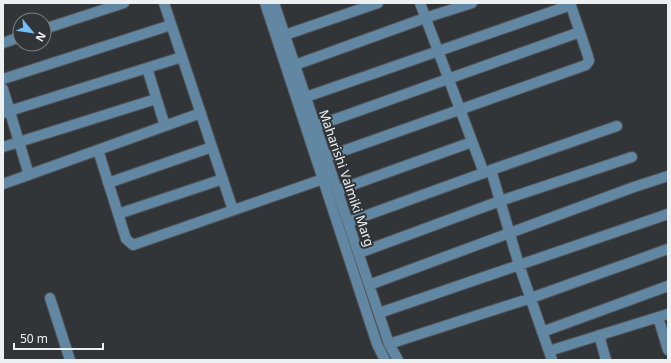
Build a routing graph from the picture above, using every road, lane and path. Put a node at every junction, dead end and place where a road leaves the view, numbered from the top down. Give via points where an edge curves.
1 (124, 3) edge
2 (164, 3) edge
3 (273, 3) edge
4 (378, 3) edge
5 (420, 3) edge
6 (472, 3) edge
7 (571, 4) edge
8 (425, 18) junction
9 (171, 25) junction
10 (52, 26) edge
11 (580, 32) junction
12 (285, 35) junction
13 (438, 50) junction
14 (182, 58) junction
15 (295, 65) junction
16 (147, 68) junction
17 (448, 79) junction
18 (3, 80) edge
19 (3, 88) edge
20 (306, 97) junction
21 (156, 99) junction
22 (460, 110) junction
23 (6, 112) edge
24 (201, 113) junction
25 (165, 126) junction
26 (316, 126) junction
27 (617, 126) dead end
28 (19, 142) junction
29 (472, 142) junction
30 (3, 147) edge
31 (212, 147) junction
32 (98, 150) junction
33 (326, 156) junction
34 (632, 157) dead end
35 (488, 171) junction
36 (29, 175) junction
37 (668, 176) edge
38 (328, 178) junction
39 (223, 179) junction
40 (108, 182) junction
41 (3, 184) edge
42 (338, 190) junction
43 (500, 201) junction
44 (233, 210) junction
45 (118, 214) junction
46 (668, 214) edge
47 (348, 222) junction
48 (509, 232) junction
49 (668, 249) edge
50 (359, 253) junction
51 (519, 265) junction
52 (369, 285) junction
53 (668, 286) edge
54 (50, 298) dead end
55 (531, 298) junction
56 (379, 313) junction
57 (663, 316) edge
58 (542, 332) junction
59 (599, 335) junction
60 (389, 344) junction
61 (668, 350) edge
62 (550, 355) edge
63 (70, 360) edge
64 (385, 360) edge
65 (398, 360) edge
66 (606, 360) edge

1 - 10 street
2 - 9 street
3 - 12 street, Maharishi Valmiki Marg
3 - 38 street, Maharishi Valmiki Marg
4 - 12 street
5 - 8 street
6 - 8 street
7 - 11 street
7 - 13 street
8 - 13 street
8 - 15 street
9 - 14 street
9 - 18 street
11 - 17 street
11 - 22 street via 589,61 586,65
12 - 15 street, Maharishi Valmiki Marg
13 - 17 street
13 - 20 street
14 - 16 street
14 - 24 street
15 - 20 street, Maharishi Valmiki Marg
16 - 21 street
16 - 23 street
17 - 22 street
17 - 26 street
19 - 23 street
20 - 26 street, Maharishi Valmiki Marg
21 - 25 street
21 - 28 street
22 - 29 street
22 - 33 street
23 - 28 street
24 - 25 street
24 - 31 street
25 - 32 street
26 - 33 street, Maharishi Valmiki Marg
27 - 35 street
28 - 30 street
28 - 36 street
29 - 35 street
29 - 42 street
31 - 39 street
31 - 40 street
32 - 36 street
32 - 40 street
33 - 38 street, Maharishi Valmiki Marg
34 - 43 street
35 - 43 street
35 - 47 street
36 - 41 street
37 - 48 street
38 - 42 street, Maharishi Valmiki Marg
38 - 44 street
38 - 64 street, Maharishi Valmiki Marg via 377,344
39 - 44 street
39 - 45 street
40 - 45 street
42 - 47 street, Maharishi Valmiki Marg
43 - 48 street
43 - 50 street
44 - 45 street via 133,245 126,239
46 - 51 street
47 - 50 street, Maharishi Valmiki Marg
48 - 51 street
48 - 52 street
49 - 55 street
50 - 52 street, Maharishi Valmiki Marg
51 - 55 street
51 - 56 street
52 - 56 street, Maharishi Valmiki Marg
53 - 58 street
54 - 63 street
55 - 58 street
55 - 60 street
56 - 60 street, Maharishi Valmiki Marg
57 - 59 street
57 - 61 street
58 - 62 street
59 - 62 street
59 - 66 street
60 - 65 street, Maharishi Valmiki Marg

